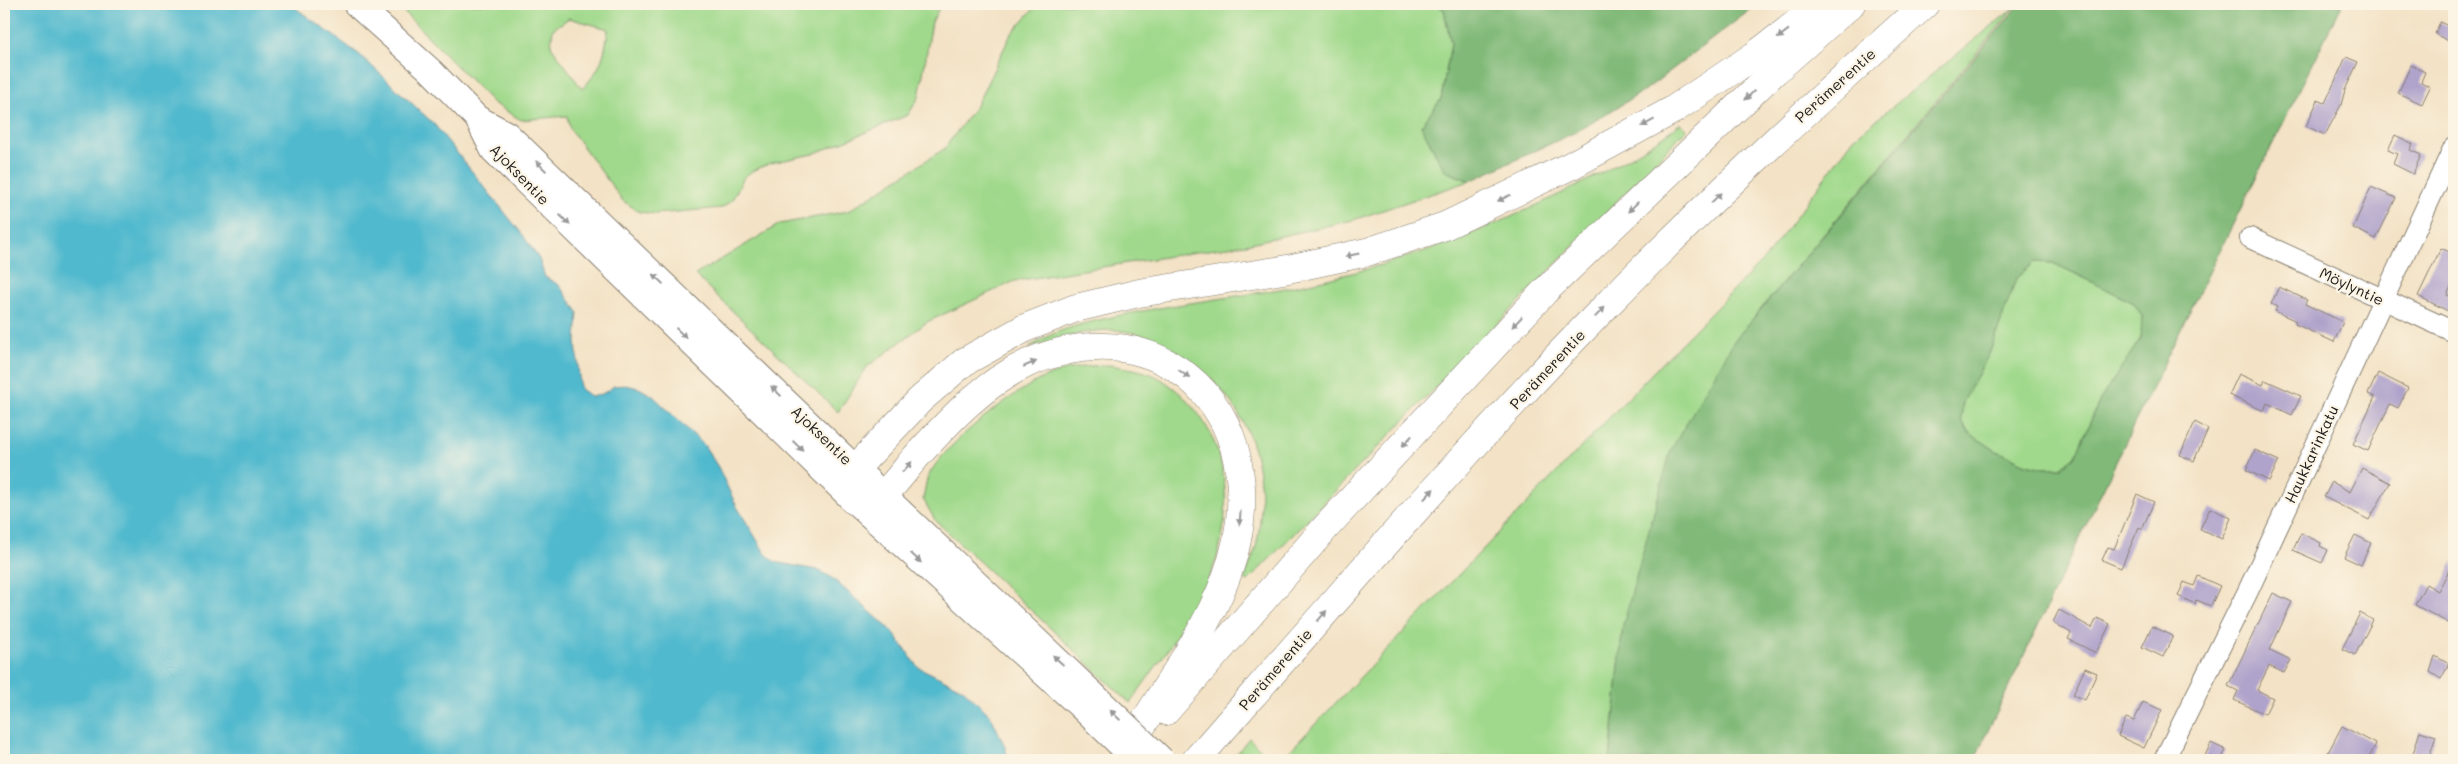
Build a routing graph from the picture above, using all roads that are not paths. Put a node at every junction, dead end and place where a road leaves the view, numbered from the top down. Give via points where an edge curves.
1 (356, 4) edge
2 (1822, 4) edge
3 (1851, 4) edge
4 (1925, 4) edge
5 (477, 118) junction
6 (2454, 146) edge
7 (2250, 238) dead end
8 (2382, 300) junction
9 (2454, 332) edge
10 (856, 468) junction
11 (882, 494) junction
12 (853, 500) junction
13 (1255, 692) junction
14 (1087, 700) junction
15 (1122, 760) edge
16 (1136, 760) edge
17 (1162, 760) edge
18 (1196, 760) edge
19 (1210, 760) edge
20 (2164, 760) edge

1 - 5 main road, Ajoksentie via 431,71
2 -> 10 highway via 1754,56 1673,110 1445,226 1367,252 1292,268 1139,292 1076,308 1025,328 964,362 920,400
3 -> 15 highway via 1774,72 1545,292 1326,527
13 -> 4 highway, Perämerentie via 1419,504 1603,309 1782,133
10 -> 5 main road, Ajoksentie via 507,134
5 -> 12 main road, Ajoksentie via 493,150
6 - 8 street, Haukkarinkatu
7 - 8 street, Möylyntie
8 - 9 street, Möylyntie
8 - 20 street, Haukkarinkatu via 2248,591
10 - 11 main road, Ajoksentie
10 - 12 highway
11 - 12 highway
14 -> 11 main road, Ajoksentie
11 -> 15 highway via 954,416 982,392 1027,364 1075,349 1122,347 1164,360 1199,386 1229,430 1237,459 1242,490 1234,553 1226,583 1210,615
12 -> 14 main road, Ajoksentie
13 - 18 highway, Perämerentie
13 - 19 highway
14 - 16 main road, Ajoksentie, bridge
17 -> 14 main road, Ajoksentie, bridge

